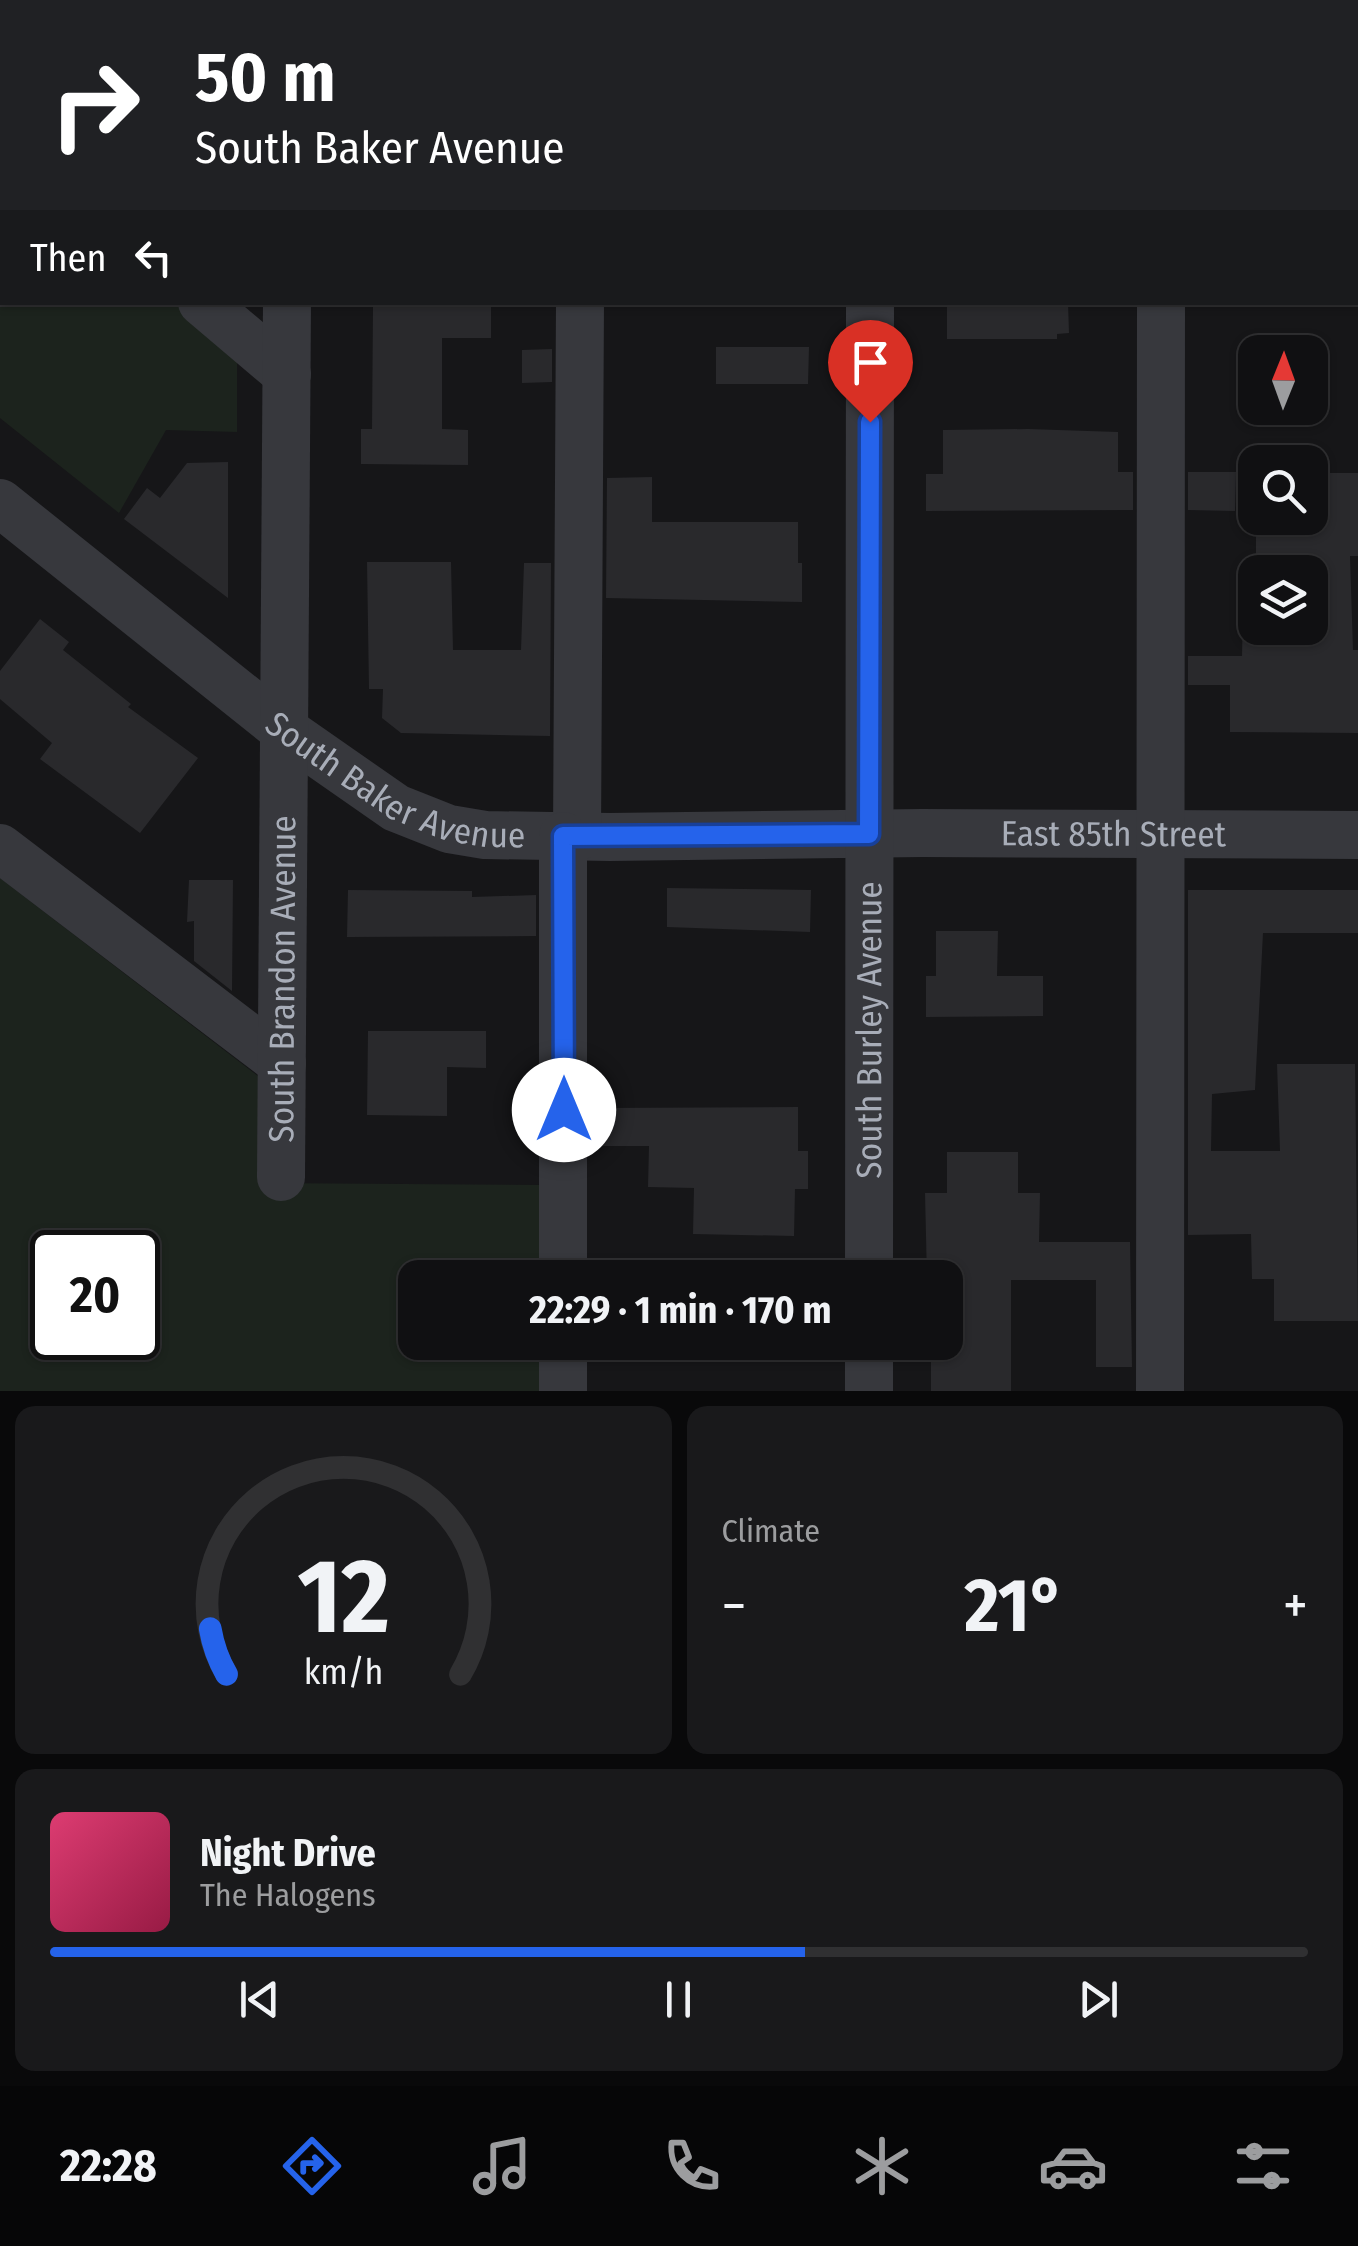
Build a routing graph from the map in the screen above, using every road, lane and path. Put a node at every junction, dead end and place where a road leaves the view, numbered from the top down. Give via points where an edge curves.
1 (206, 305) edge
2 (287, 305) edge
3 (580, 305) edge
4 (870, 305) edge
5 (1161, 305) edge
6 (287, 374) junction
7 (0, 503) edge
8 (284, 730) junction
9 (869, 834) junction
10 (1161, 834) junction
11 (1358, 835) edge
12 (570, 837) junction
13 (0, 848) edge
14 (282, 1063) junction
15 (281, 1177) dead end
16 (563, 1260) edge
17 (869, 1260) edge
18 (563, 1360) edge
19 (869, 1360) edge
20 (563, 1391) edge
21 (869, 1391) edge
22 (1160, 1391) edge

1 - 6 street
2 - 6 street, South Brandon Avenue
3 - 12 street
4 - 9 street, South Burley Avenue
5 - 10 street
6 - 8 street, South Brandon Avenue
7 - 8 street, South Baker Avenue
8 - 12 street, South Baker Avenue via 422,820 485,835
8 - 14 street, South Brandon Avenue
9 - 10 street, East 85th Street
9 - 12 street, South Baker Avenue
9 - 17 street, South Burley Avenue
10 - 11 street, East 85th Street
10 - 22 street
12 - 16 street
13 - 14 street
14 - 15 street, South Brandon Avenue
18 - 20 street
19 - 21 street

